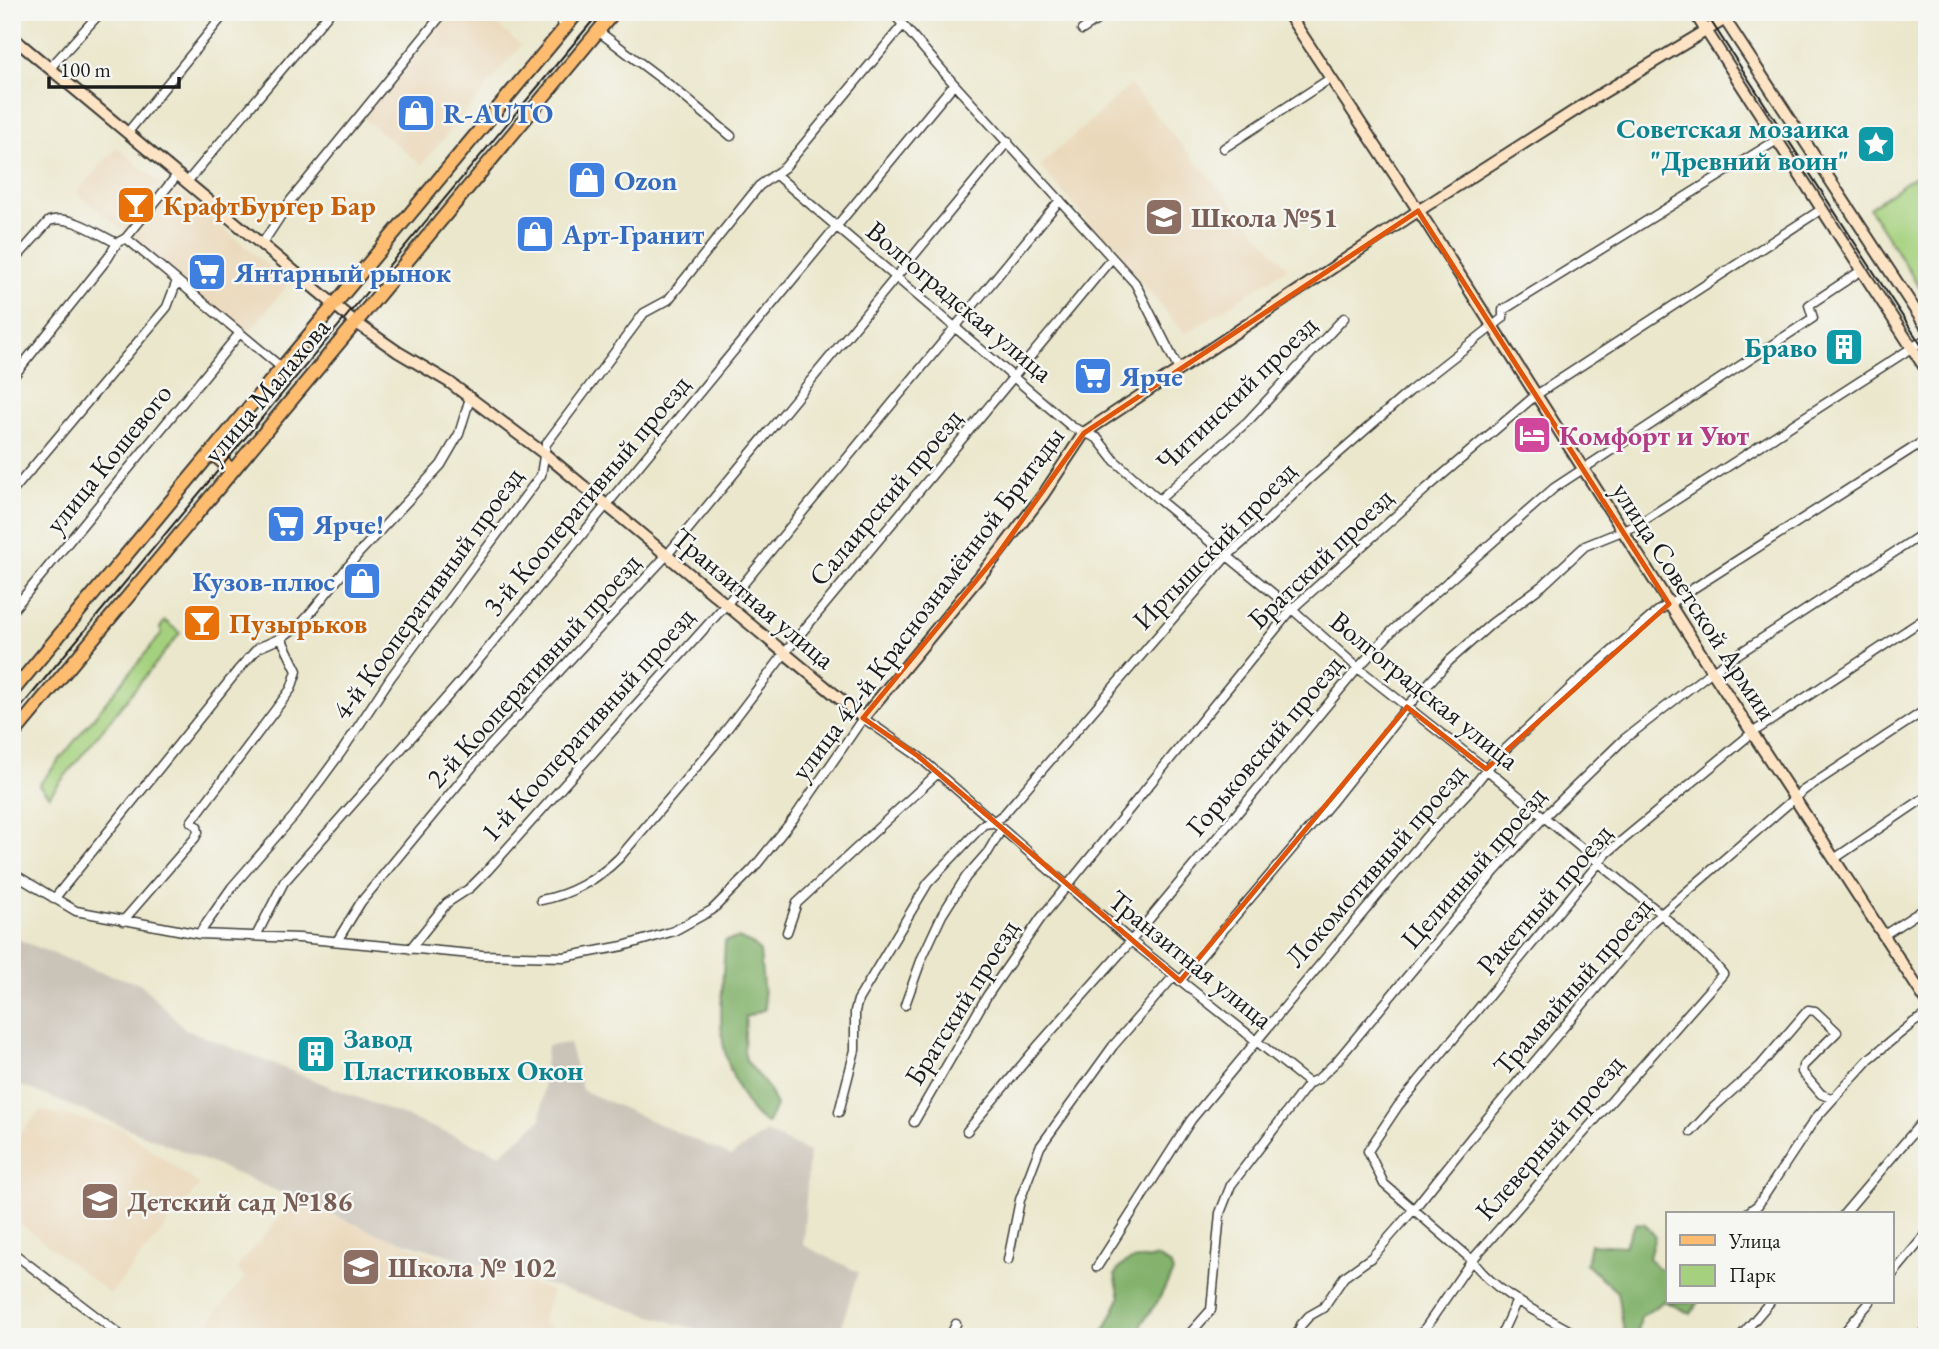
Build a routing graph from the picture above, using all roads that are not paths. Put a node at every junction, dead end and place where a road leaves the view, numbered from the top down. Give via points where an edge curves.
1 (101, 12) edge
2 (226, 12) edge
3 (330, 12) edge
4 (444, 12) edge
5 (559, 12) edge
6 (578, 12) edge
7 (614, 12) edge
8 (892, 12) edge
9 (1109, 12) edge
10 (1287, 12) edge
11 (1694, 12) edge
12 (1737, 12) edge
13 (1723, 16) edge
14 (902, 26) junction
15 (564, 30) junction
16 (1082, 30) dead end
17 (598, 31) junction
18 (1706, 32) junction
19 (12, 37) edge
20 (50, 68) junction
21 (1331, 78) junction
22 (954, 84) junction
23 (128, 132) junction
24 (731, 136) dead end
25 (1777, 140) junction
26 (1007, 141) junction
27 (1224, 148) dead end
28 (178, 174) junction
29 (776, 175) junction
30 (187, 182) junction
31 (1060, 200) junction
32 (1822, 209) junction
33 (1418, 211) junction
34 (838, 227) junction
35 (126, 238) junction
36 (117, 243) junction
37 (262, 244) junction
38 (1112, 258) junction
39 (12, 263) edge
40 (1862, 270) junction
41 (895, 278) junction
42 (177, 282) junction
43 (335, 305) junction
44 (1344, 318) dead end
45 (355, 322) junction
46 (1491, 326) junction
47 (957, 327) junction
48 (1927, 328) edge
49 (239, 334) junction
50 (1927, 338) edge
51 (1912, 348) junction
52 (282, 368) junction
53 (1178, 368) junction
54 (1927, 371) edge
55 (1014, 377) junction
56 (12, 378) edge
57 (1536, 395) junction
58 (470, 398) junction
59 (1084, 433) junction
60 (1927, 439) edge
61 (212, 453) junction
62 (546, 455) junction
63 (1582, 468) junction
64 (232, 470) junction
65 (12, 492) edge
66 (1159, 500) junction
67 (608, 505) junction
68 (1624, 531) junction
69 (1927, 531) edge
70 (667, 555) junction
71 (1226, 557) junction
72 (725, 604) junction
73 (1669, 604) junction
74 (1292, 610) junction
75 (12, 611) edge
76 (1927, 617) edge
77 (281, 638) junction
78 (786, 654) junction
79 (1358, 668) junction
80 (1712, 671) junction
81 (12, 692) edge
82 (1407, 707) junction
83 (1927, 709) edge
84 (863, 718) junction
85 (1752, 733) junction
86 (12, 736) edge
87 (1486, 769) junction
88 (938, 773) junction
89 (1927, 796) edge
90 (1795, 797) junction
91 (1544, 817) junction
92 (992, 823) junction
93 (1000, 830) junction
94 (1834, 859) junction
95 (1600, 865) junction
96 (12, 873) edge
97 (1065, 885) junction
98 (54, 899) junction
99 (541, 900) dead end
100 (1927, 907) edge
101 (1661, 914) junction
102 (124, 921) junction
103 (787, 932) dead end
104 (199, 934) junction
105 (1884, 934) junction
106 (257, 936) junction
107 (337, 941) junction
108 (1130, 941) junction
109 (410, 948) junction
110 (1723, 974) joint
111 (1177, 978) junction
112 (1927, 1002) edge
113 (905, 1005) dead end
114 (1927, 1014) edge
115 (1255, 1040) junction
116 (1309, 1083) junction
117 (1833, 1099) junction
118 (839, 1112) dead end
119 (1927, 1116) edge
120 (914, 1122) dead end
121 (967, 1131) dead end
122 (1691, 1132) dead end
123 (1413, 1209) junction
124 (1749, 1212) edge
125 (1846, 1212) edge
126 (1927, 1233) edge
127 (12, 1252) edge
128 (1472, 1260) junction
129 (1008, 1261) dead end
130 (1097, 1267) dead end
131 (1894, 1273) edge
132 (1517, 1300) junction
133 (1768, 1304) edge
134 (1868, 1304) edge
135 (956, 1324) dead end
136 (1927, 1328) edge
137 (123, 1337) edge
138 (950, 1337) edge
139 (1187, 1337) edge
140 (1296, 1337) edge
141 (1419, 1337) edge
142 (1500, 1337) edge
143 (1581, 1337) edge
144 (1740, 1337) edge
145 (1840, 1337) edge
146 (1920, 1337) edge

1 - 20 street
2 - 23 street
3 - 30 street
4 - 37 street via 291,200
5 - 15 street
6 - 15 main road, улица Малахова
7 - 17 main road, улица Малахова
8 - 14 street
9 - 16 street
10 - 21 street, улица Советской Армии
11 - 18 street
12 - 13 street, улица 42-й Краснознамённой Бригады
13 - 18 street, улица 42-й Краснознамённой Бригады
13 - 48 street
14 - 22 street
14 - 29 street, 4-й Кооперативный проезд
15 - 43 main road, улица Малахова
17 - 24 street
17 - 45 main road, улица Малахова
18 - 25 street
18 - 33 street, улица 42-й Краснознамённой Бригады
19 - 20 street, Транзитная улица
20 - 23 street, Транзитная улица
21 - 27 street
21 - 33 street, улица Советской Армии
22 - 26 street
22 - 34 street, 3-й Кооперативный проезд
23 - 28 street, Транзитная улица
25 - 32 street
25 - 46 street, Иртышский проезд via 1503,310 1503,318
26 - 31 street
26 - 41 street, 2-й Кооперативный проезд
28 - 30 street, Транзитная улица
28 - 35 street
29 - 34 street, Волгоградская улица
29 - 62 street, 4-й Кооперативный проезд via 759,186 668,300 645,313 546,444
30 - 37 street, Транзитная улица
31 - 38 street
31 - 47 street, 1-й Кооперативный проезд
32 - 40 street
32 - 57 street, Братский проезд
33 - 46 street, улица Советской Армии
33 - 53 street, улица 42-й Краснознамённой Бригады
34 - 41 street, Волгоградская улица
34 - 67 street, 3-й Кооперативный проезд
35 - 36 street
35 - 42 street
36 - 39 street via 74,222 55,219
36 - 56 street
37 - 43 street, Транзитная улица
38 - 53 street via 1135,284
38 - 55 street, Салаирский проезд
40 - 51 street
40 - 63 street, Горьковский проезд via 1809,305 1813,318
41 - 47 street, Волгоградская улица
41 - 70 street, 2-й Кооперативный проезд
42 - 49 street
42 - 65 street via 167,307
43 - 45 street, Транзитная улица
43 - 52 main road, улица Малахова
44 - 66 street, Читинский проезд via 1248,421
45 - 58 street, Транзитная улица
45 - 64 main road, улица Малахова
46 - 57 street, улица Советской Армии
46 - 71 street, Иртышский проезд via 1319,470
47 - 55 street, Волгоградская улица
47 - 72 street, 1-й Кооперативный проезд
49 - 52 street
49 - 75 street, улица Кошевого
50 - 51 street
51 - 54 street
51 - 68 street
52 - 61 main road, улица Малахова
53 - 59 street, улица 42-й Краснознамённой Бригады
55 - 59 street, Волгоградская улица
55 - 78 street, Салаирский проезд
57 - 63 street, улица Советской Армии
57 - 74 street, Братский проезд
58 - 62 street, Транзитная улица
58 - 77 street via 460,434 441,465 303,622
59 - 66 street, Волгоградская улица via 1097,438 1115,461
59 - 84 street, улица 42-й Краснознамённой Бригады via 998,554
60 - 73 street, Локомотивный проезд
61 - 64 main road
61 - 81 main road, улица Малахова
62 - 67 street, Транзитная улица
62 - 104 street, 4-й Кооперативный проезд via 541,475 391,677 342,751
63 - 68 street, улица Советской Армии
63 - 79 street, Горьковский проезд via 1553,488 1403,621
64 - 86 main road, улица Малахова
66 - 71 street, Волгоградская улица
67 - 70 street, Транзитная улица
67 - 106 street, 3-й Кооперативный проезд via 284,882
68 - 73 street, улица Советской Армии
68 - 82 street via 1585,546 1449,661
69 - 80 street, Целинный проезд
70 - 72 street, Транзитная улица
70 - 107 street, 2-й Кооперативный проезд via 488,748 360,902
71 - 74 street, Волгоградская улица
71 - 92 street, Иртышский проезд
72 - 78 street, Транзитная улица
72 - 109 street, 1-й Кооперативный проезд via 487,871 447,903
73 - 80 street, улица Советской Армии
73 - 87 street, Локомотивный проезд via 1580,679
74 - 79 street, Волгоградская улица
74 - 97 street, Братский проезд
76 - 85 street, Ракетный проезд
77 - 98 street via 258,648 239,669
77 - 102 street via 297,671 291,689 191,821 197,826 195,838
78 - 84 street, Транзитная улица
78 - 99 street, Салаирский проезд via 619,858 604,873 557,898
79 - 82 street, Волгоградская улица
79 - 108 street, Горьковский проезд
80 - 85 street, улица Советской Армии
80 - 91 street, Целинный проезд via 1623,740
82 - 87 street, Волгоградская улица
82 - 111 street via 1331,803
83 - 90 street, Трамвайный проезд
84 - 88 street, Транзитная улица
84 - 109 street, улица 42-й Краснознамённой Бригады via 753,869 712,910 674,932 564,957
85 - 90 street, улица Советской Армии
85 - 95 street, Ракетный проезд via 1608,853
87 - 91 street, Волгоградская улица
87 - 115 street, Локомотивный проезд
88 - 92 street, Транзитная улица
88 - 103 street via 797,903
89 - 94 street
90 - 94 street, улица Советской Армии
90 - 101 street, Трамвайный проезд
91 - 95 street, Волгоградская улица
91 - 116 street, Целинный проезд via 1336,1062
92 - 93 street, Транзитная улица
92 - 118 street, Иртышский проезд via 984,824 928,883 858,1000 855,1050
93 - 97 street, Транзитная улица
93 - 113 street via 942,915
94 - 105 street, улица Советской Армии
95 - 101 street, Волгоградская улица
95 - 123 street, Ракетный проезд via 1398,1106 1368,1151 1384,1184
96 - 98 street, улица 42-й Краснознамённой Бригады
97 - 108 street, Транзитная улица
97 - 120 street, Братский проезд via 987,996
98 - 102 street, улица 42-й Краснознамённой Бригады via 76,911
100 - 105 street
101 - 110 street, Волгоградская улица
101 - 123 street, Трамвайный проезд
102 - 104 street, улица 42-й Краснознамённой Бригады
104 - 106 street, улица 42-й Краснознамённой Бригады
105 - 112 street, улица Советской Армии
106 - 107 street, улица 42-й Краснознамённой Бригады
107 - 109 street, улица 42-й Краснознамённой Бригады
108 - 111 street, Транзитная улица
108 - 121 street, Горьковский проезд
110 - 128 street, Клеверный проезд
111 - 115 street, Транзитная улица
111 - 129 street via 1113,1046 1040,1147 1020,1200
114 - 117 street via 1870,1059
115 - 116 street, Транзитная улица
115 - 130 street, Локомотивный проезд via 1191,1120
116 - 139 street, Целинный проезд via 1231,1185 1220,1213 1211,1310
117 - 122 street via 1821,1094 1802,1072 1837,1032 1808,1010 1760,1066
117 - 124 street
119 - 125 street
123 - 128 street
123 - 140 street, Трамвайный проезд via 1372,1257 1343,1277
126 - 131 street
127 - 137 street
128 - 132 street via 1480,1272
128 - 141 street, Клеверный проезд
132 - 142 street
132 - 143 street
133 - 144 street
134 - 145 street
135 - 138 street
136 - 146 street

